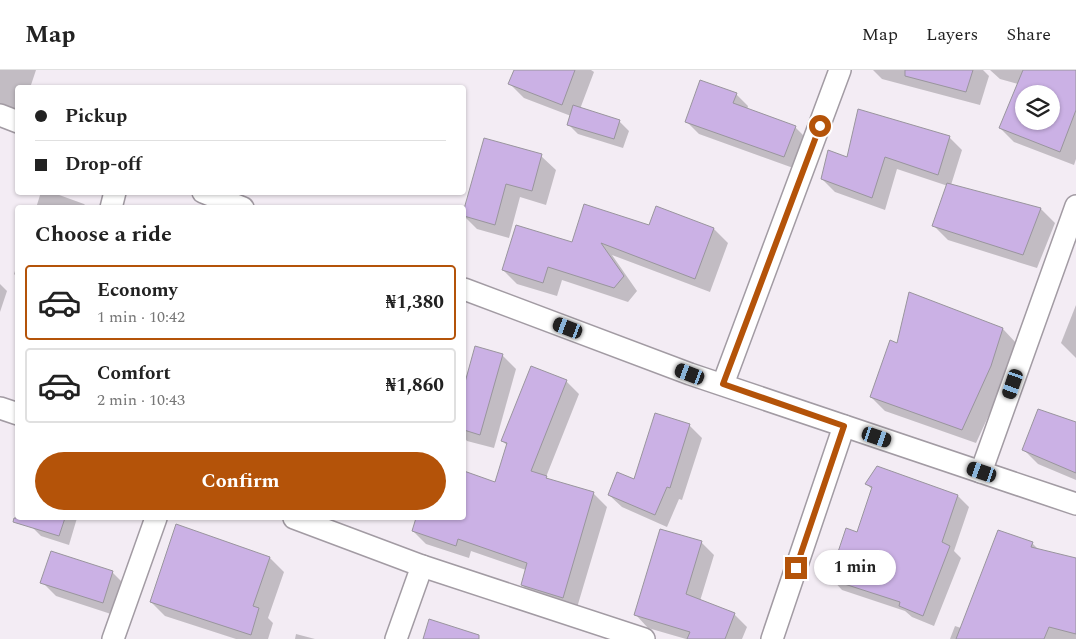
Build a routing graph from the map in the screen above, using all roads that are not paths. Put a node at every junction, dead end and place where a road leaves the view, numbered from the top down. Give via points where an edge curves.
1 (840, 70) edge
2 (0, 115) edge
3 (15, 121) edge
4 (210, 195) edge
5 (236, 205) edge
6 (1076, 206) edge
7 (466, 290) edge
8 (723, 384) junction
9 (0, 408) edge
10 (15, 413) edge
11 (844, 426) junction
12 (982, 472) junction
13 (1076, 504) edge
14 (155, 520) edge
15 (299, 520) edge
16 (422, 566) junction
17 (113, 639) edge
18 (396, 639) edge
19 (644, 639) edge
20 (772, 639) edge

1 - 8 street
2 - 3 street
4 - 5 street
6 - 12 street
7 - 8 street
8 - 11 street
9 - 10 street
11 - 12 street
11 - 20 street
12 - 13 street
14 - 17 street
15 - 16 street
16 - 18 street
16 - 19 street

